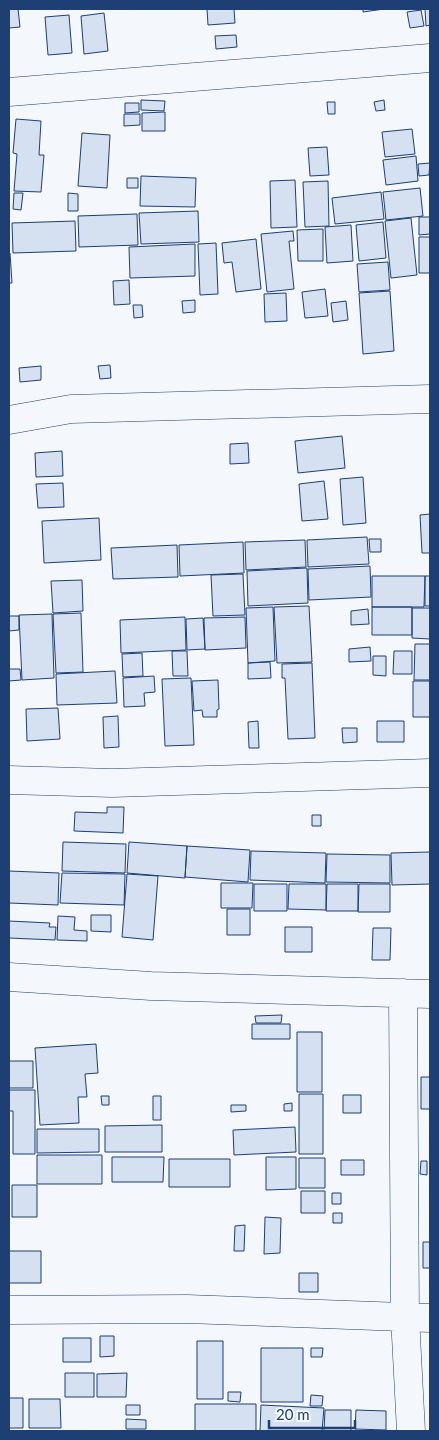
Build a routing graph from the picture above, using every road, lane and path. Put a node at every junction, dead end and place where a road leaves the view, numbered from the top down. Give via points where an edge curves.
1 (430, 58) edge
2 (9, 92) edge
3 (430, 398) edge
4 (9, 420) edge
5 (430, 773) edge
6 (9, 780) edge
7 (9, 977) edge
8 (403, 993) junction
9 (430, 994) edge
10 (9, 1310) edge
11 (418, 1318) edge
12 (411, 1431) edge

1 - 2 street
3 - 4 street via 71,410
5 - 6 street via 112,783
7 - 8 street via 151,986
8 - 9 street
8 - 11 street
10 - 11 street via 187,1309
11 - 12 street

